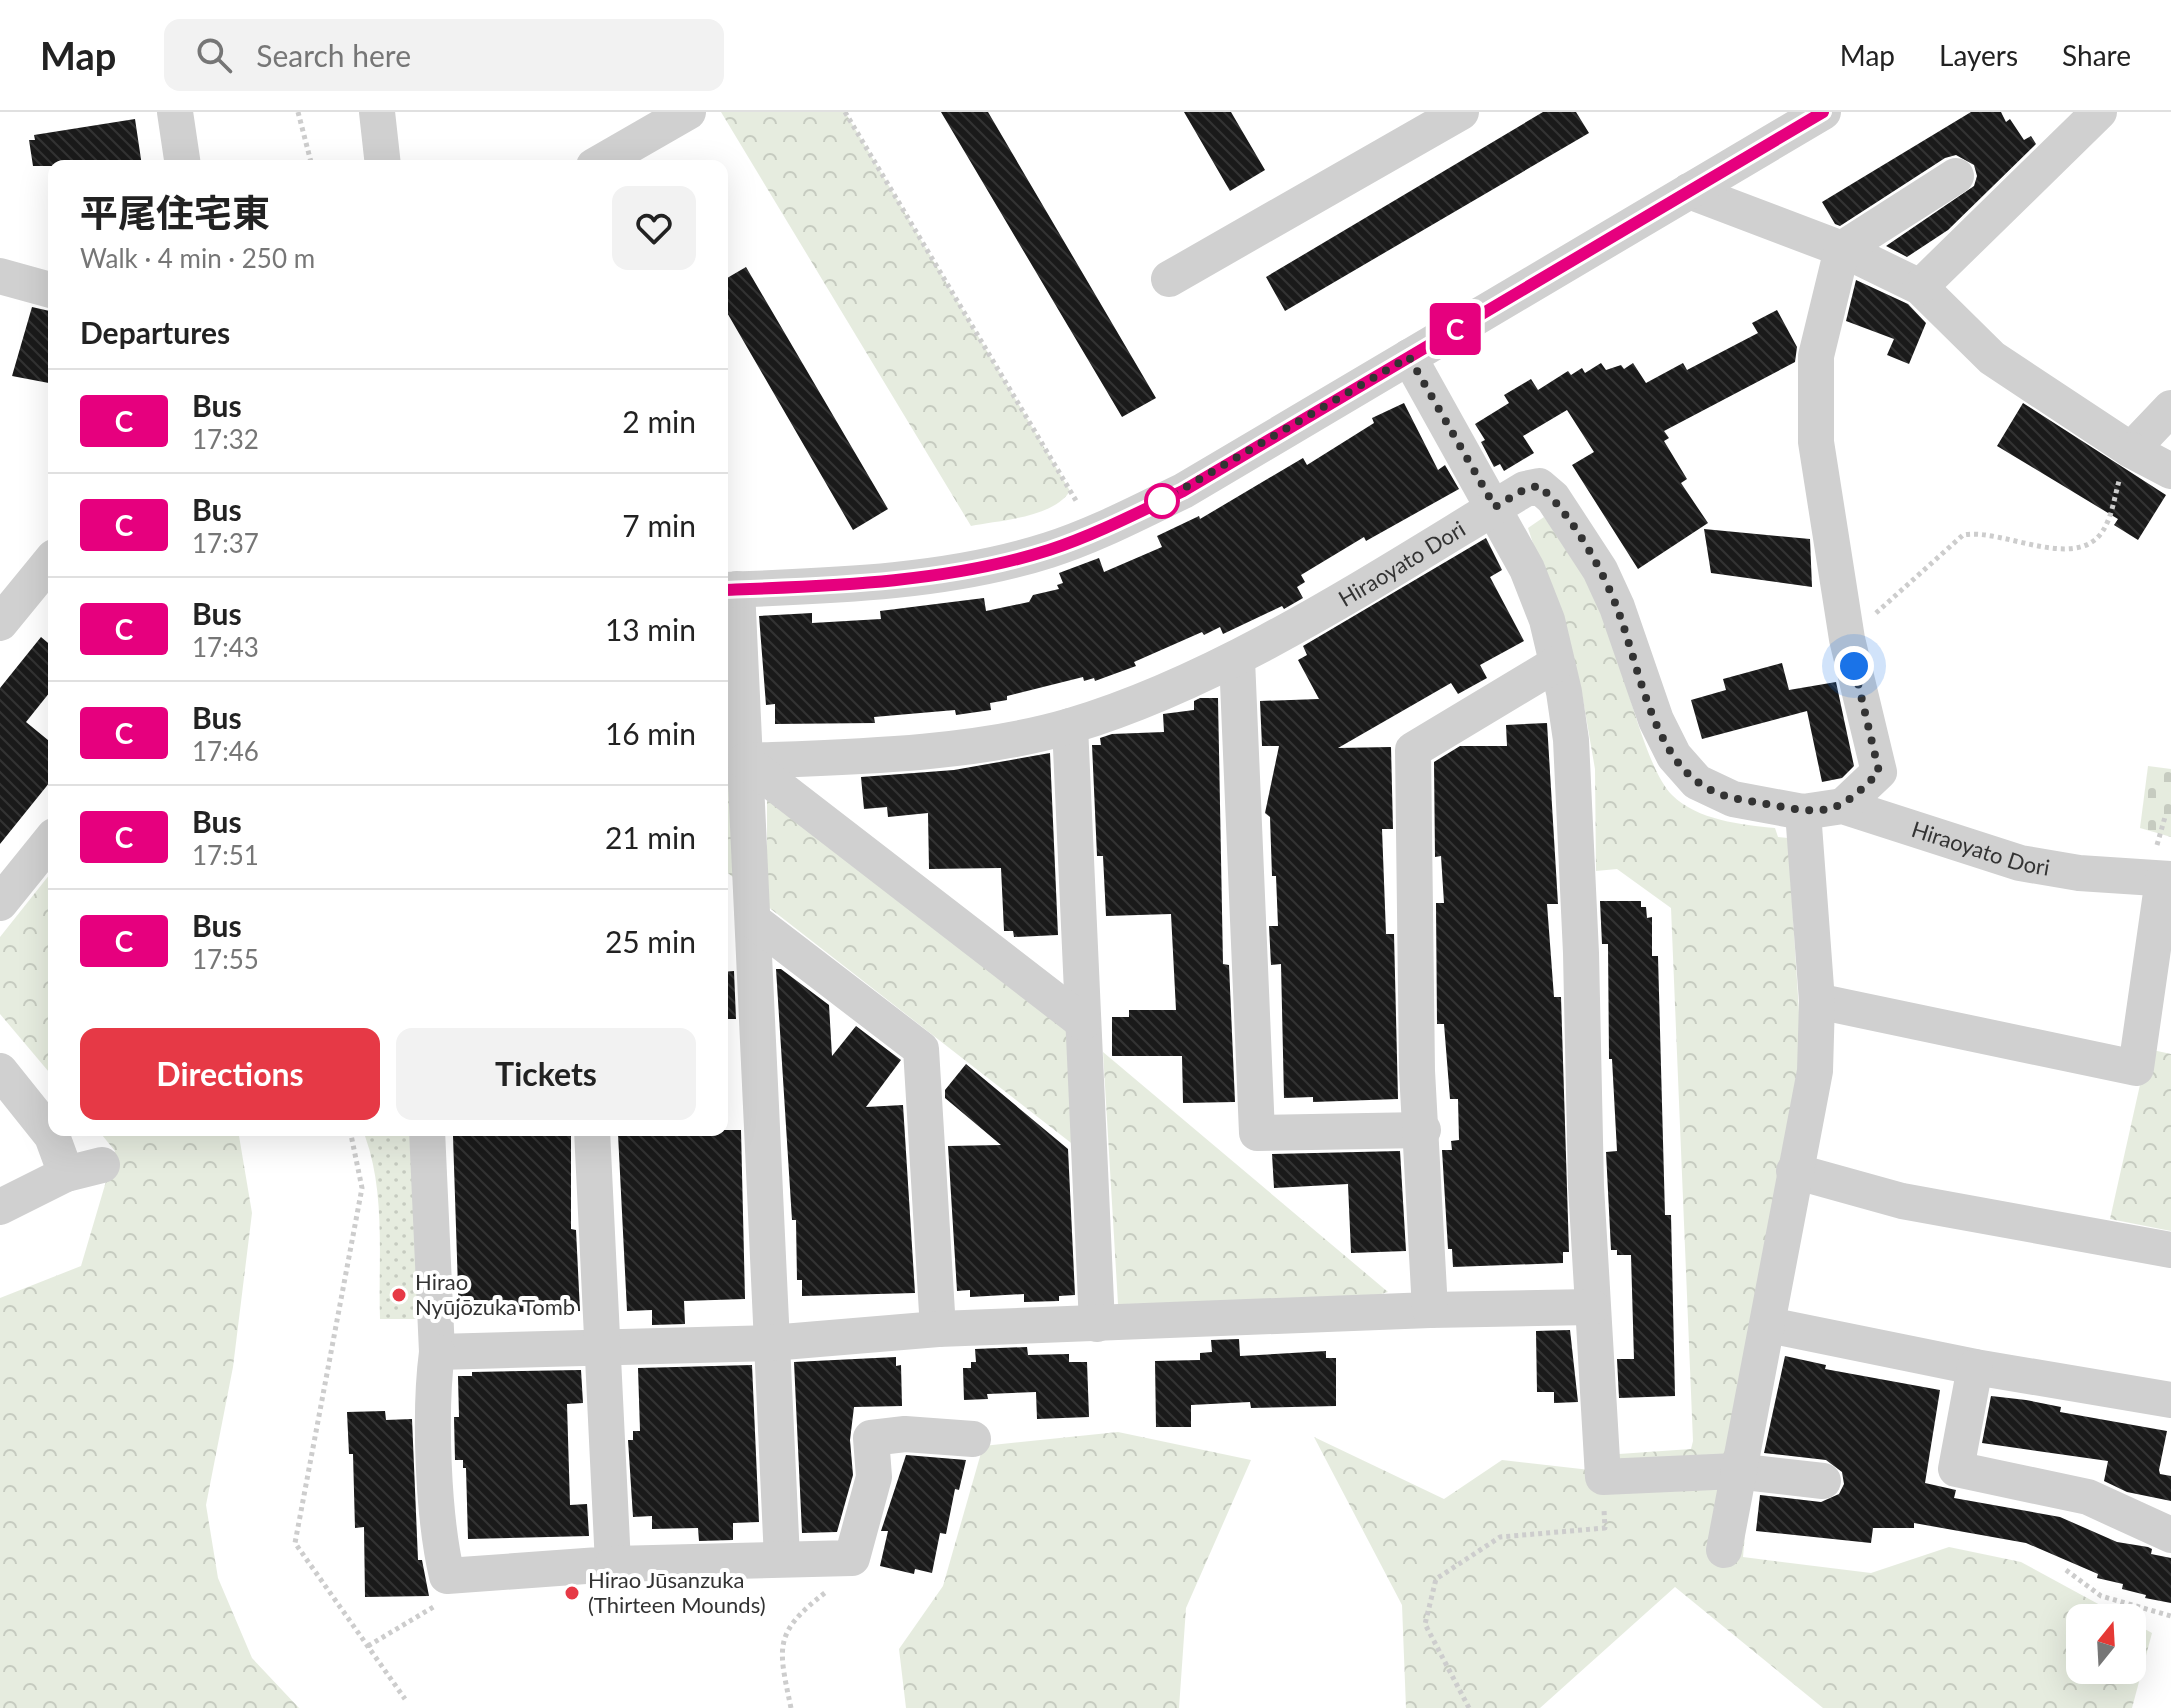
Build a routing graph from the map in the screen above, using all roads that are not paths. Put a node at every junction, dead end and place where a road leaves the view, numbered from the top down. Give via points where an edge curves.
1 (175, 112) edge
2 (377, 112) edge
3 (688, 112) edge
4 (1461, 112) edge
5 (1823, 112) edge
6 (2099, 112) edge
7 (182, 160) edge
8 (382, 160) edge
9 (604, 160) edge
10 (1956, 176) dead end
11 (1689, 191) junction
12 (1842, 249) junction
13 (0, 276) edge
14 (1169, 279) dead end
15 (1920, 287) junction
16 (48, 289) edge
17 (1409, 357) junction
18 (2171, 408) edge
19 (2131, 450) junction
20 (2171, 471) edge
21 (1495, 507) junction
22 (48, 564) edge
23 (730, 589) edge
24 (0, 623) edge
25 (1237, 659) junction
26 (1556, 664) junction
27 (1070, 726) junction
28 (745, 761) junction
29 (1843, 806) junction
30 (1803, 812) junction
31 (48, 843) edge
32 (2167, 879) edge
33 (0, 903) edge
34 (754, 921) junction
35 (1817, 1001) junction
36 (1083, 1022) junction
37 (0, 1071) edge
38 (1423, 1130) junction
39 (48, 1131) edge
40 (52, 1136) edge
41 (427, 1136) edge
42 (592, 1136) edge
43 (102, 1165) dead end
44 (1794, 1171) junction
45 (66, 1174) junction
46 (0, 1207) edge
47 (2171, 1250) edge
48 (1592, 1307) junction
49 (1430, 1310) junction
50 (1097, 1324) junction
51 (1769, 1325) junction
52 (938, 1329) junction
53 (771, 1343) junction
54 (601, 1348) junction
55 (437, 1352) junction
56 (1975, 1367) junction
57 (2171, 1400) edge
58 (973, 1439) dead end
59 (1736, 1471) junction
60 (1823, 1481) dead end
61 (2171, 1535) edge
62 (1724, 1550) dead end
63 (782, 1559) junction
64 (613, 1564) junction

1 - 7 street
2 - 8 street
3 - 9 street
4 - 14 street
5 - 11 street
6 - 15 street
10 - 12 street
11 - 12 street
11 - 17 street
12 - 15 street
12 - 29 street via 1816,356 1816,442 1847,639 1879,772
13 - 16 street
15 - 19 street via 1992,358
17 - 21 street
17 - 23 street via 1183,491 1048,551 891,580
18 - 19 street
19 - 20 street
21 - 25 street, Hiraoyato Dori
21 - 26 street via 1547,620
21 - 30 street, Hiraoyato Dori via 1539,486 1553,498 1600,570 1656,720 1674,756 1697,782 1733,799
22 - 24 street
23 - 28 street
25 - 27 street, Hiraoyato Dori
25 - 38 street via 1257,1133
26 - 38 street via 1413,750 1417,1071
26 - 48 street via 1571,740
27 - 28 street, Hiraoyato Dori via 992,742
27 - 36 street
28 - 34 street
28 - 36 street
29 - 30 street, Hiraoyato Dori
29 - 32 street, Hiraoyato Dori via 2020,863
30 - 35 street
31 - 33 street
32 - 35 street via 2136,1068
34 - 52 street via 921,1049
34 - 53 street
35 - 44 street via 1815,1071
36 - 50 street
37 - 39 street
38 - 49 street
40 - 45 street
41 - 55 street
42 - 54 street
43 - 45 street
44 - 47 street via 1902,1201
44 - 51 street
45 - 46 street
48 - 49 street
48 - 59 street via 1603,1477
49 - 50 street
50 - 52 street
51 - 56 street
51 - 59 street
52 - 53 street
53 - 54 street
53 - 63 street
54 - 55 street
54 - 64 street
55 - 64 street via 433,1379 440,1544 447,1576
56 - 57 street
56 - 61 street via 1956,1469 2088,1497
58 - 63 street via 905,1434 871,1438 874,1477 852,1558
59 - 60 street
59 - 62 street
63 - 64 street

